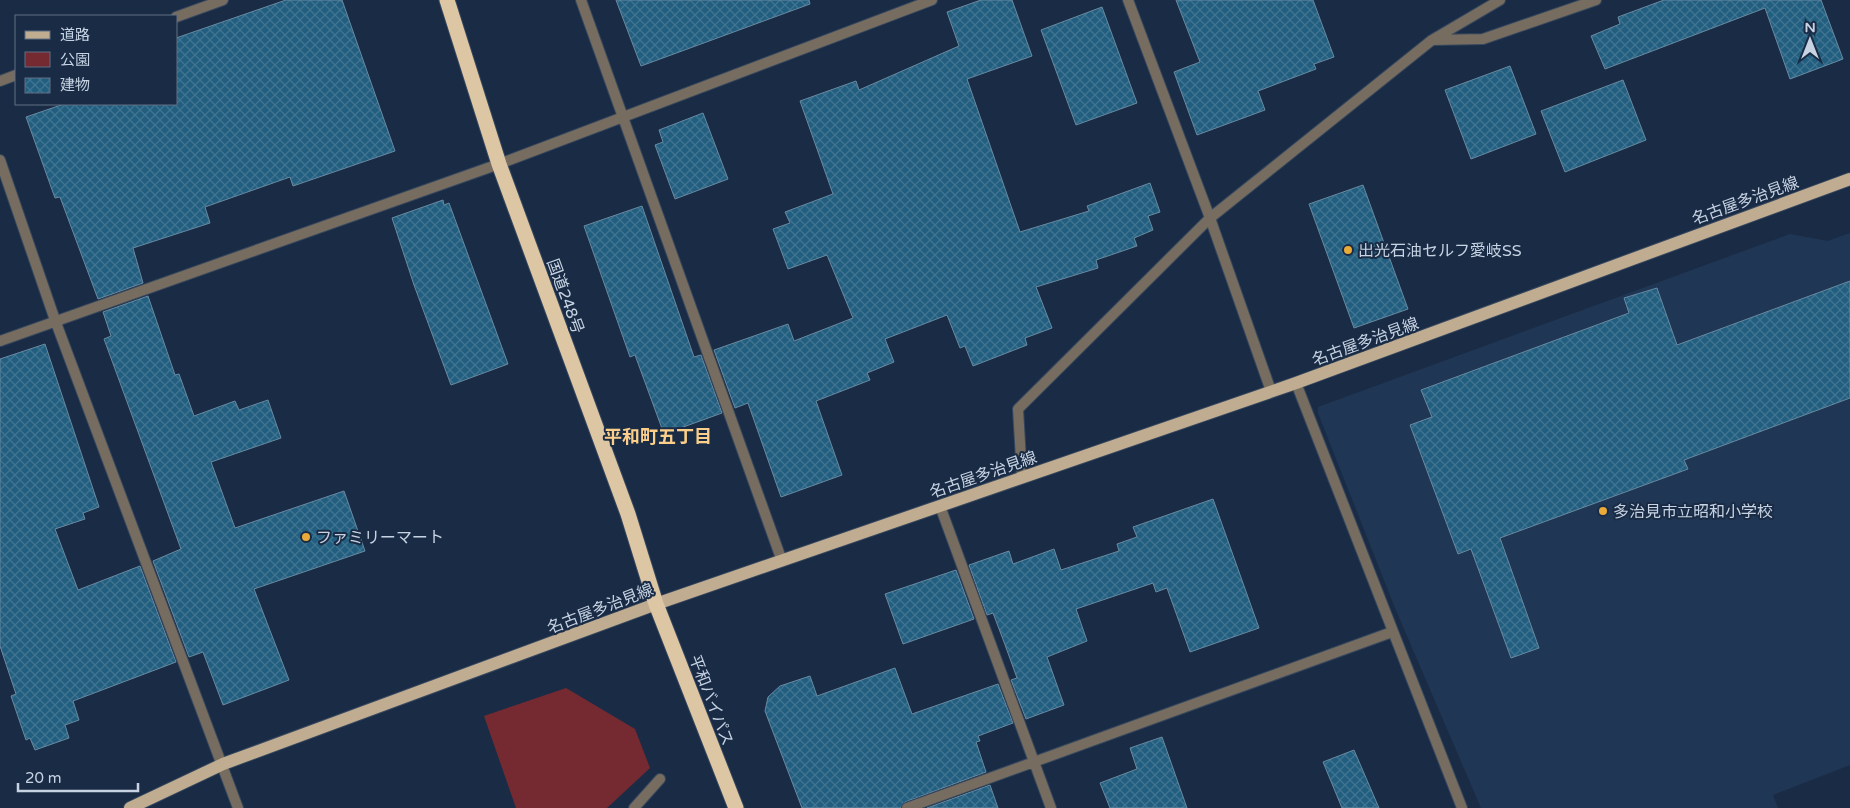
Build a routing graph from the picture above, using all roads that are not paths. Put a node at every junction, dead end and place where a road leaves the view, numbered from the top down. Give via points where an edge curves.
1 (223, 0) edge
2 (447, 0) edge
3 (581, 0) edge
4 (932, 0) edge
5 (1128, 0) edge
6 (1500, 0) edge
7 (1596, 0) edge
8 (178, 16) edge
9 (1432, 40) junction
10 (15, 75) edge
11 (0, 81) edge
12 (624, 116) junction
13 (0, 160) edge
14 (499, 164) junction
15 (1850, 179) edge
16 (1210, 218) junction
17 (55, 320) junction
18 (0, 341) edge
19 (1296, 384) junction
20 (1271, 391) junction
21 (1022, 477) junction
22 (940, 506) junction
23 (782, 560) junction
24 (656, 604) junction
25 (1392, 632) junction
26 (1034, 761) junction
27 (223, 764) junction
28 (660, 779) dead end
29 (130, 808) edge
30 (238, 808) edge
31 (634, 808) edge
32 (736, 808) edge
33 (907, 808) edge
34 (1051, 808) edge
35 (1462, 808) edge

1 - 8 street
2 - 14 highway, 国道248号
3 - 12 street
4 - 12 street
5 - 16 street
6 - 9 street
7 - 9 street via 1483,39
9 - 16 street
10 - 11 street
12 - 14 street
12 - 23 street
13 - 17 street
14 - 17 street
14 - 24 highway, 国道248号 via 628,514
15 - 19 main road, 名古屋多治見線
16 - 20 street
16 - 21 street via 1018,410
17 - 18 street
17 - 27 street
19 - 20 main road, 名古屋多治見線
19 - 25 street
20 - 21 main road, 名古屋多治見線
21 - 22 main road, 名古屋多治見線
22 - 23 main road, 名古屋多治見線
22 - 26 street
23 - 24 main road, 名古屋多治見線
24 - 27 main road, 名古屋多治見線
24 - 32 highway, 平和バイパス
25 - 26 street
25 - 35 street
26 - 33 street
26 - 34 street
27 - 29 main road, 名古屋多治見線
27 - 30 street
28 - 31 street

